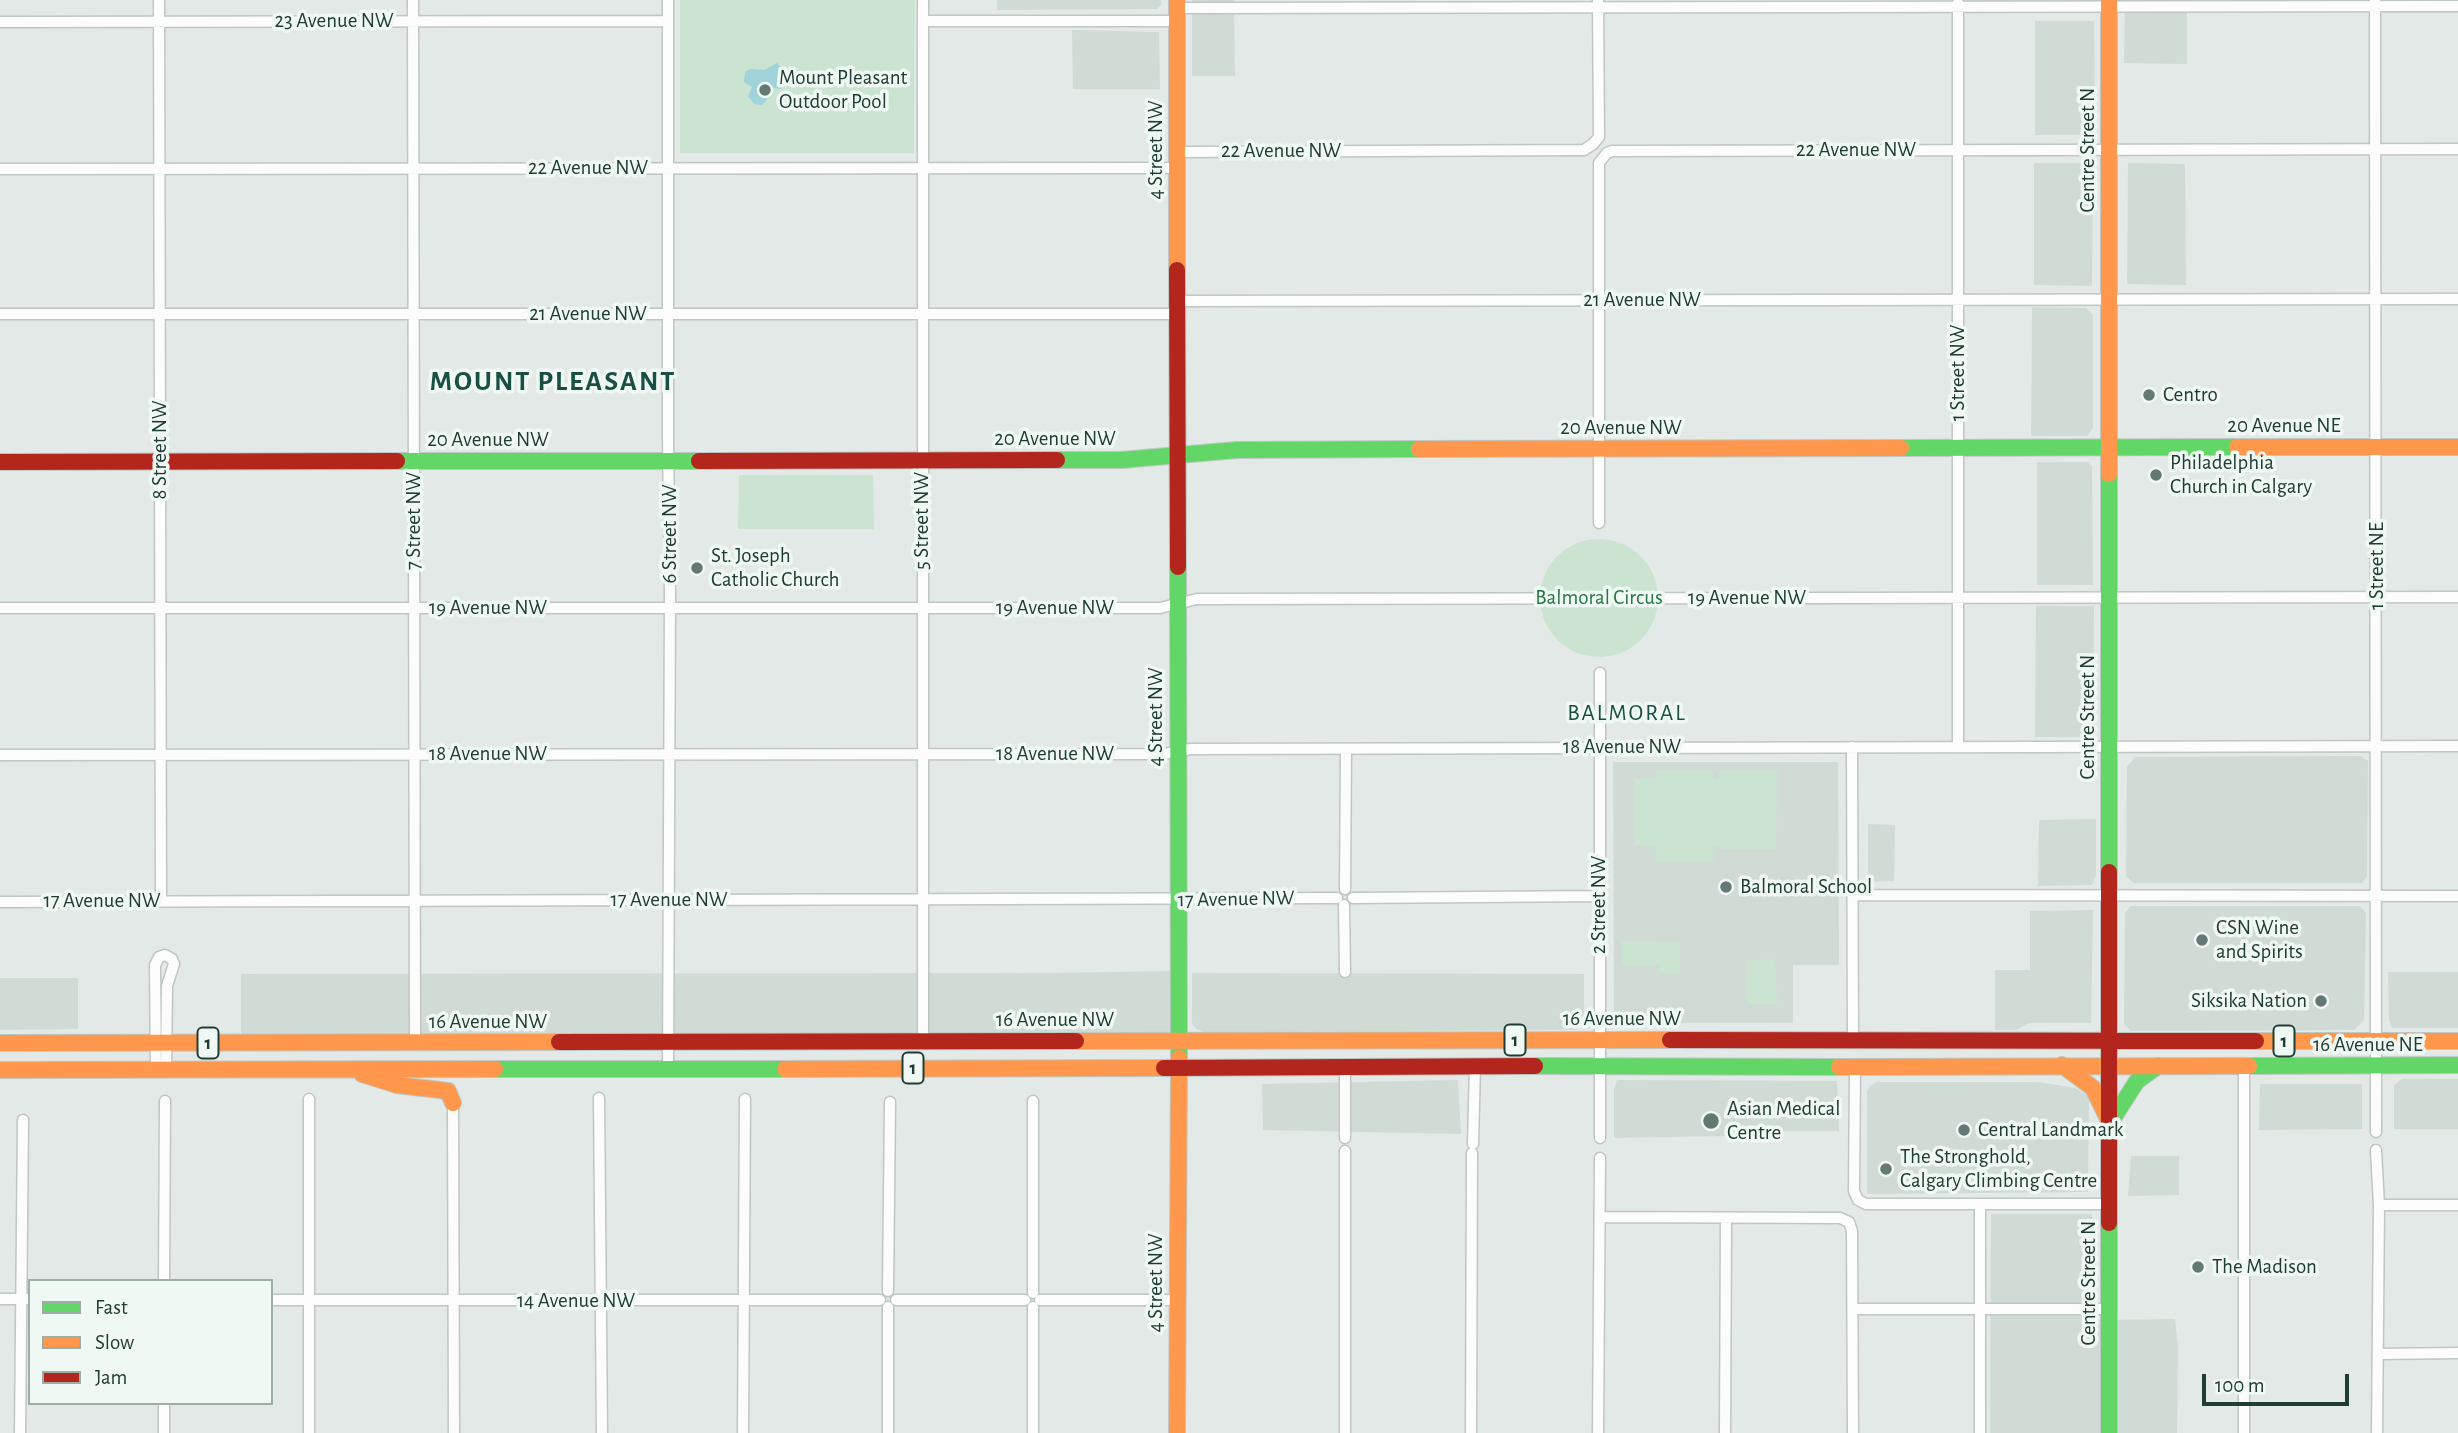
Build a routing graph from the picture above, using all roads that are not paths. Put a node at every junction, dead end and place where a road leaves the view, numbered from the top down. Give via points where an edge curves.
1 (159, 0) edge
2 (413, 0) edge
3 (668, 0) edge
4 (923, 0) edge
5 (2109, 3) edge
6 (2375, 3) edge
7 (1598, 4) edge
8 (1958, 4) edge
9 (2458, 6) edge
10 (1177, 10) edge
11 (413, 21) junction
12 (668, 21) junction
13 (923, 21) junction
14 (0, 22) edge
15 (159, 22) junction
16 (2109, 149) junction
17 (2376, 149) junction
18 (2458, 149) edge
19 (1958, 150) junction
20 (1176, 160) junction
21 (921, 167) junction
22 (159, 168) junction
23 (414, 168) junction
24 (0, 169) edge
25 (668, 169) junction
26 (1599, 299) junction
27 (1958, 299) junction
28 (2108, 299) junction
29 (2376, 299) junction
30 (2458, 299) edge
31 (1176, 307) junction
32 (0, 314) edge
33 (668, 314) junction
34 (922, 314) junction
35 (160, 315) junction
36 (414, 315) junction
37 (2109, 447) junction
38 (2376, 447) junction
39 (2458, 447) edge
40 (1958, 448) junction
41 (1599, 449) junction
42 (1177, 454) junction
43 (160, 461) junction
44 (414, 461) junction
45 (669, 461) junction
46 (922, 461) junction
47 (0, 462) edge
48 (1599, 523) dead end
49 (1958, 597) junction
50 (2109, 597) junction
51 (2377, 597) junction
52 (2458, 597) edge
53 (1176, 604) junction
54 (923, 607) junction
55 (0, 608) edge
56 (160, 608) junction
57 (414, 608) junction
58 (670, 609) junction
59 (1600, 673) dead end
60 (2377, 746) junction
61 (2458, 746) edge
62 (1599, 747) junction
63 (1853, 747) junction
64 (1958, 747) junction
65 (2110, 747) junction
66 (1346, 748) junction
67 (1177, 751) junction
68 (923, 753) junction
69 (669, 754) junction
70 (0, 755) edge
71 (160, 755) junction
72 (414, 755) junction
73 (1852, 895) junction
74 (1600, 896) junction
75 (2109, 896) junction
76 (2376, 896) junction
77 (2458, 896) edge
78 (1345, 897) junction
79 (1177, 898) junction
80 (668, 900) junction
81 (922, 900) junction
82 (161, 901) junction
83 (414, 901) junction
84 (0, 902) edge
85 (1345, 972) dead end
86 (1600, 1040) junction
87 (1853, 1040) junction
88 (923, 1041) junction
89 (1178, 1041) junction
90 (2110, 1041) junction
91 (2376, 1041) junction
92 (2458, 1041) edge
93 (668, 1042) junction
94 (161, 1043) junction
95 (415, 1043) junction
96 (0, 1044) edge
97 (1475, 1065) junction
98 (2062, 1065) junction
99 (2458, 1065) edge
100 (2110, 1066) junction
101 (2158, 1066) junction
102 (2244, 1066) junction
103 (2376, 1066) junction
104 (668, 1067) junction
105 (1345, 1067) junction
106 (1600, 1067) junction
107 (1178, 1068) junction
108 (1855, 1068) junction
109 (351, 1069) junction
110 (0, 1070) edge
111 (161, 1070) junction
112 (599, 1098) dead end
113 (309, 1099) dead end
114 (745, 1099) dead end
115 (164, 1101) dead end
116 (1033, 1101) dead end
117 (891, 1102) dead end
118 (453, 1103) joint
119 (23, 1119) dead end
120 (2110, 1123) junction
121 (2376, 1132) dead end
122 (1345, 1138) dead end
123 (1600, 1138) dead end
124 (2376, 1150) dead end
125 (1345, 1151) dead end
126 (1600, 1158) dead end
127 (1980, 1203) junction
128 (2110, 1204) junction
129 (2379, 1205) junction
130 (2458, 1205) edge
131 (1600, 1217) junction
132 (1726, 1218) junction
133 (164, 1279) edge
134 (0, 1299) edge
135 (25, 1299) edge
136 (309, 1299) junction
137 (273, 1300) edge
138 (743, 1300) junction
139 (888, 1300) junction
140 (1033, 1300) junction
141 (1177, 1300) junction
142 (453, 1301) junction
143 (602, 1301) junction
144 (2109, 1308) junction
145 (1853, 1309) junction
146 (1980, 1309) junction
147 (2458, 1353) edge
148 (2378, 1354) junction
149 (164, 1405) edge
150 (20, 1433) edge
151 (164, 1433) edge
152 (309, 1433) edge
153 (454, 1433) edge
154 (601, 1433) edge
155 (743, 1433) edge
156 (888, 1433) edge
157 (1033, 1433) edge
158 (1177, 1433) edge
159 (1345, 1433) edge
160 (1471, 1433) edge
161 (1598, 1433) edge
162 (1725, 1433) edge
163 (1853, 1433) edge
164 (1980, 1433) edge
165 (2109, 1433) edge
166 (2244, 1433) edge
167 (2377, 1433) edge

1 - 15 street, 8 Street NW
2 - 11 street, 7 Street NW
3 - 12 street, 6 Street NW
4 - 13 street, 5 Street NW
5 - 6 street
5 - 8 street
5 - 16 main road, Centre Street N
6 - 9 street
6 - 17 street, 1 Street NE
7 - 8 street
7 - 10 street
7 - 20 street, 22 Avenue NW via 1599,137 1584,150
8 - 19 street, 1 Street NW
10 - 13 street
10 - 20 main road, 4 Street NW
11 - 12 street, 23 Avenue NW
11 - 15 street, 23 Avenue NW
11 - 23 street, 7 Street NW
12 - 25 street, 6 Street NW
13 - 21 street, 5 Street NW
14 - 15 street, 23 Avenue NW
15 - 22 street, 8 Street NW
16 - 17 street, 22 Avenue NW
16 - 19 street, 22 Avenue NW
16 - 28 main road, Centre Street N
17 - 18 street, 22 Avenue NW
17 - 29 street, 1 Street NE
19 - 26 street, 22 Avenue NW via 1612,151 1599,163
19 - 27 street, 1 Street NW
20 - 21 street, 22 Avenue NW
20 - 31 main road, 4 Street NW
21 - 25 street, 22 Avenue NW
21 - 34 street, 5 Street NW
22 - 23 street, 22 Avenue NW
22 - 24 street, 22 Avenue NW
22 - 35 street, 8 Street NW
23 - 25 street, 22 Avenue NW
23 - 36 street, 7 Street NW
25 - 33 street, 6 Street NW
26 - 27 street, 21 Avenue NW
26 - 31 street, 21 Avenue NW
26 - 41 street
27 - 28 street, 21 Avenue NW
27 - 40 street, 1 Street NW
28 - 29 street, 21 Avenue NW
28 - 37 main road, Centre Street N
29 - 30 street, 21 Avenue NW
29 - 38 street, 1 Street NE
31 - 34 street, 21 Avenue NW
31 - 42 main road, 4 Street NW
32 - 35 street, 21 Avenue NW
33 - 34 street, 21 Avenue NW
33 - 36 street, 21 Avenue NW
33 - 45 street, 6 Street NW
34 - 46 street, 5 Street NW
35 - 36 street, 21 Avenue NW
35 - 43 street, 8 Street NW
36 - 44 street, 7 Street NW
37 - 38 main road, 20 Avenue NE
37 - 40 main road, 20 Avenue NW
37 - 50 main road, Centre Street N
38 - 39 main road, 20 Avenue NE
38 - 51 street, 1 Street NE
40 - 41 main road, 20 Avenue NW
40 - 49 street, 1 Street NW
41 - 42 main road, 20 Avenue NW via 1292,449
41 - 48 street
42 - 46 main road, 20 Avenue NW via 1121,460
42 - 53 main road, 4 Street NW
43 - 44 main road, 20 Avenue NW
43 - 47 main road, 20 Avenue NW
43 - 56 street, 8 Street NW
44 - 45 main road, 20 Avenue NW
44 - 57 street, 7 Street NW
45 - 46 main road, 20 Avenue NW
45 - 58 street, 6 Street NW
46 - 54 street, 5 Street NW
49 - 50 street, 19 Avenue NW
49 - 53 street, 19 Avenue NW via 1197,599
49 - 64 street, 1 Street NW
50 - 51 street, 19 Avenue NW
50 - 65 main road, Centre Street N
51 - 52 street, 19 Avenue NW
51 - 60 street, 1 Street NE
53 - 54 street, 19 Avenue NW via 1160,608
53 - 67 main road, 4 Street NW
54 - 58 street, 19 Avenue NW
54 - 68 street, 5 Street NW
55 - 56 street, 19 Avenue NW
56 - 57 street, 19 Avenue NW
56 - 71 street, 8 Street NW
57 - 58 street, 19 Avenue NW
57 - 72 street, 7 Street NW
58 - 69 street, 6 Street NW
59 - 62 street, 2 Street NW
60 - 61 street, 18 Avenue NW
60 - 65 street, 18 Avenue NW
60 - 76 street, 1 Street NE
62 - 63 street, 18 Avenue NW
62 - 66 street, 18 Avenue NW
62 - 74 street, 2 Street NW
63 - 64 street, 18 Avenue NW
63 - 73 street
64 - 65 street, 18 Avenue NW
65 - 75 main road, Centre Street N
66 - 67 street, 18 Avenue NW
66 - 78 street
67 - 68 street, 18 Avenue NW
67 - 79 main road, 4 Street NW
68 - 69 street, 18 Avenue NW
68 - 81 street, 5 Street NW
69 - 72 street, 18 Avenue NW
69 - 80 street, 6 Street NW
70 - 71 street, 18 Avenue NW
71 - 72 street, 18 Avenue NW
71 - 82 street, 8 Street NW
72 - 83 street, 7 Street NW
73 - 75 street
73 - 87 street
74 - 78 street, 17 Avenue NW
74 - 86 street, 2 Street NW
75 - 76 street
75 - 90 main road, Centre Street N
76 - 77 street
76 - 91 street, 1 Street NE
78 - 79 street, 17 Avenue NW
78 - 85 street
79 - 81 street, 17 Avenue NW
79 - 89 main road, 4 Street NW
80 - 81 street, 17 Avenue NW
80 - 83 street, 17 Avenue NW
80 - 93 street, 6 Street NW
81 - 88 street, 5 Street NW
82 - 83 street, 17 Avenue NW
82 - 84 street, 17 Avenue NW
83 - 95 street, 7 Street NW
86 - 87 main road, 16 Avenue NW / 1
86 - 89 main road, 16 Avenue NW / 1
86 - 106 street, 2 Street NW
87 - 90 main road, 16 Avenue NW / 1
88 - 89 main road, 16 Avenue NW / 1
88 - 93 main road, 16 Avenue NW / 1
89 - 107 main road, 4 Street NW
90 - 91 main road, 16 Avenue NE / 1
90 - 100 main road, Centre Street N
91 - 92 main road, 16 Avenue NE / 1
91 - 103 street, 1 Street NE
93 - 95 main road, 16 Avenue NW / 1
93 - 104 street, 6 Street NW
94 - 94 street via 174,964 164,956 155,965
94 - 95 main road, 16 Avenue NW / 1
94 - 96 main road, 16 Avenue NW / 1
94 - 111 street
97 - 105 main road, 1
97 - 106 main road, 1
97 - 160 street
98 - 100 main road, 1
98 - 108 main road, 1
98 - 120 main road via 2093,1088
99 - 103 main road, 16 Avenue NE / 1
100 - 101 main road, 16 Avenue NE / 1
100 - 120 main road, Centre Street N
101 - 102 main road, 16 Avenue NE / 1
101 - 120 main road via 2137,1081
102 - 103 main road, 16 Avenue NE / 1
102 - 166 street
103 - 121 street, 1 Street NE
104 - 107 main road, 1
104 - 109 main road, 1
105 - 107 main road, 1
105 - 122 street
106 - 108 main road, 1
106 - 123 street, 2 Street NW
107 - 141 main road, 4 Street NW
108 - 127 street via 1854,1191 1858,1200 1866,1204
109 - 111 main road, 1
109 - 118 main road via 397,1085 448,1091
110 - 111 main road, 1
112 - 143 street
113 - 136 street
114 - 138 street
115 - 133 street
116 - 140 street
117 - 139 street
118 - 142 street
119 - 135 street
120 - 128 main road, Centre Street N
124 - 129 street
125 - 159 street
126 - 131 street
127 - 128 street
127 - 146 street
128 - 144 main road, Centre Street N
129 - 130 street
129 - 148 street
131 - 132 street
131 - 161 street
132 - 145 street via 1840,1218 1849,1222 1853,1231
132 - 162 street
134 - 135 street
135 - 150 street
136 - 137 street, 14 Avenue NW
136 - 142 street, 14 Avenue NW
136 - 152 street
138 - 139 street, 14 Avenue NW
138 - 143 street, 14 Avenue NW
138 - 155 street
139 - 140 street, 14 Avenue NW
139 - 156 street
140 - 141 street, 14 Avenue NW
140 - 157 street
141 - 158 main road, 4 Street NW
142 - 143 street, 14 Avenue NW
142 - 153 street
143 - 154 street
144 - 146 street
144 - 165 main road, Centre Street N
145 - 146 street
145 - 163 street
146 - 164 street
147 - 148 street
148 - 167 street
149 - 151 street

